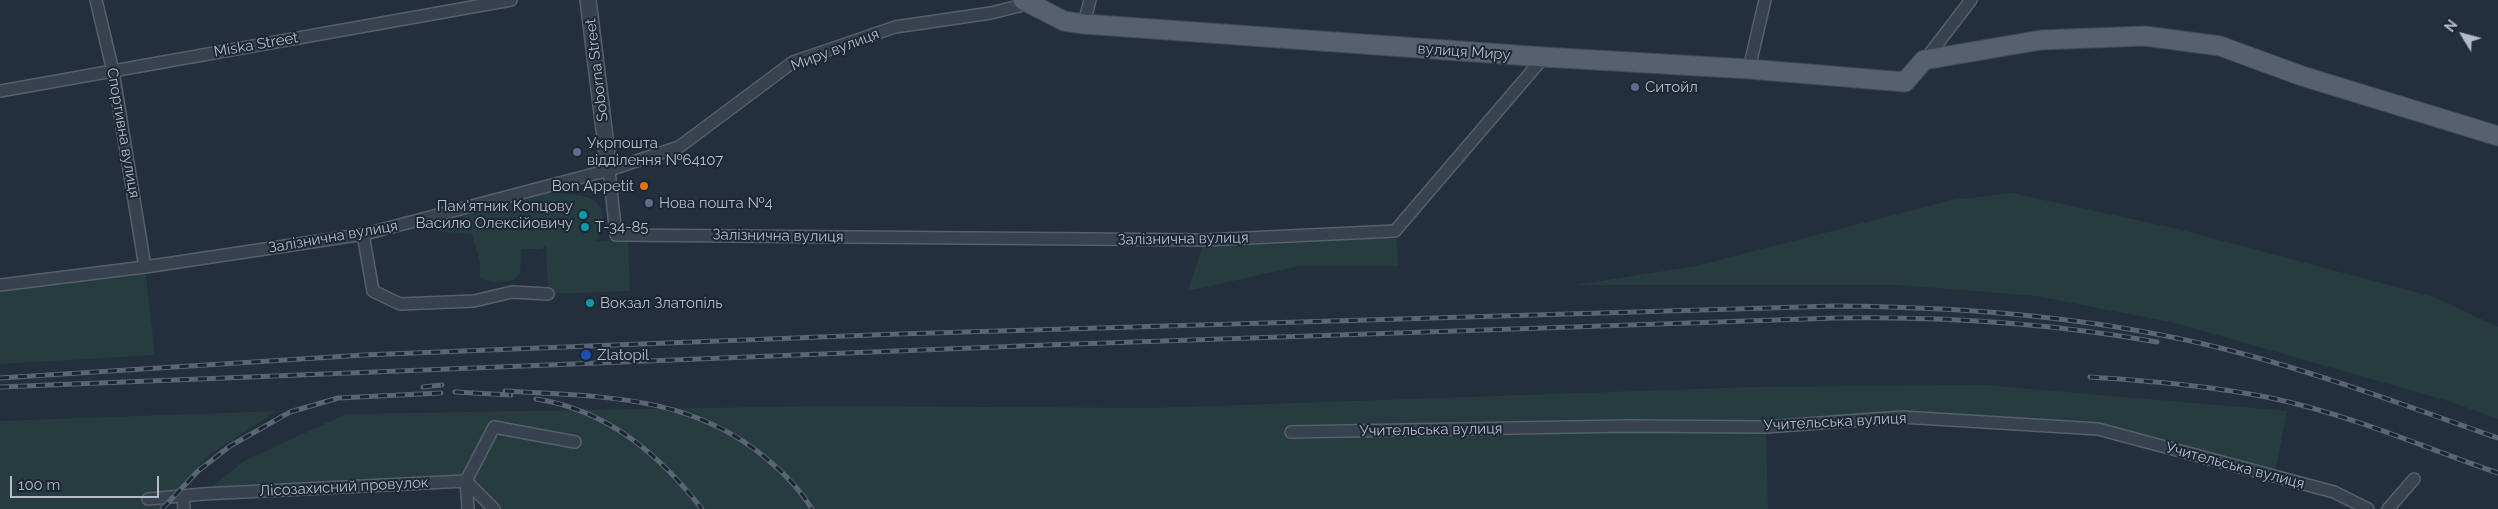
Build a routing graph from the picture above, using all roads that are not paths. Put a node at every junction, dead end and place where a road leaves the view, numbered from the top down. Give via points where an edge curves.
1 (96, 0) edge
2 (511, 0) edge
3 (588, 0) edge
4 (1090, 0) edge
5 (1765, 0) edge
6 (1971, 0) edge
7 (1025, 2) edge
8 (1084, 24) junction
9 (1544, 57) junction
10 (1924, 60) junction
11 (1749, 69) junction
12 (113, 71) junction
13 (0, 91) edge
14 (2498, 136) edge
15 (609, 170) junction
16 (363, 234) junction
17 (145, 267) junction
18 (0, 284) edge
19 (548, 294) dead end
20 (1291, 432) dead end
21 (575, 442) dead end
22 (2414, 479) dead end
23 (466, 481) junction
24 (184, 496) junction
25 (148, 499) dead end
26 (184, 509) edge
27 (468, 509) edge
28 (494, 509) edge
29 (2368, 509) edge
30 (2388, 509) edge

1 - 12 street, Спортивна вулиця
2 - 12 street, Miska Street
3 - 15 street, Soborna Street
4 - 8 street
5 - 11 street
6 - 10 street
7 - 8 main road, вулиця Миру via 1064,22
7 - 15 street, Миру вулиця via 991,13 895,27 793,62 679,147
8 - 9 main road, вулиця Миру
9 - 11 main road, вулиця Миру
9 - 15 street, Залізнична вулиця via 1395,232 1205,240 616,234
10 - 11 main road, вулиця Миру via 1905,82
10 - 14 main road via 2042,40 2145,36 2220,46 2302,76
12 - 13 street, Miska Street
12 - 17 street, Спортивна вулиця
15 - 16 street, Залізнична вулиця
16 - 17 street, Залізнична вулиця
16 - 19 street via 373,291 400,304 474,301 512,292
17 - 18 street, Залізнична вулиця
20 - 29 street, Учительська вулиця via 1766,427 1902,417 2098,429 2334,492
21 - 23 street via 494,427
22 - 30 street
23 - 24 street, Лісозахисний провулок
23 - 27 street
23 - 28 street
24 - 25 street, Лісозахисний провулок
24 - 26 street

